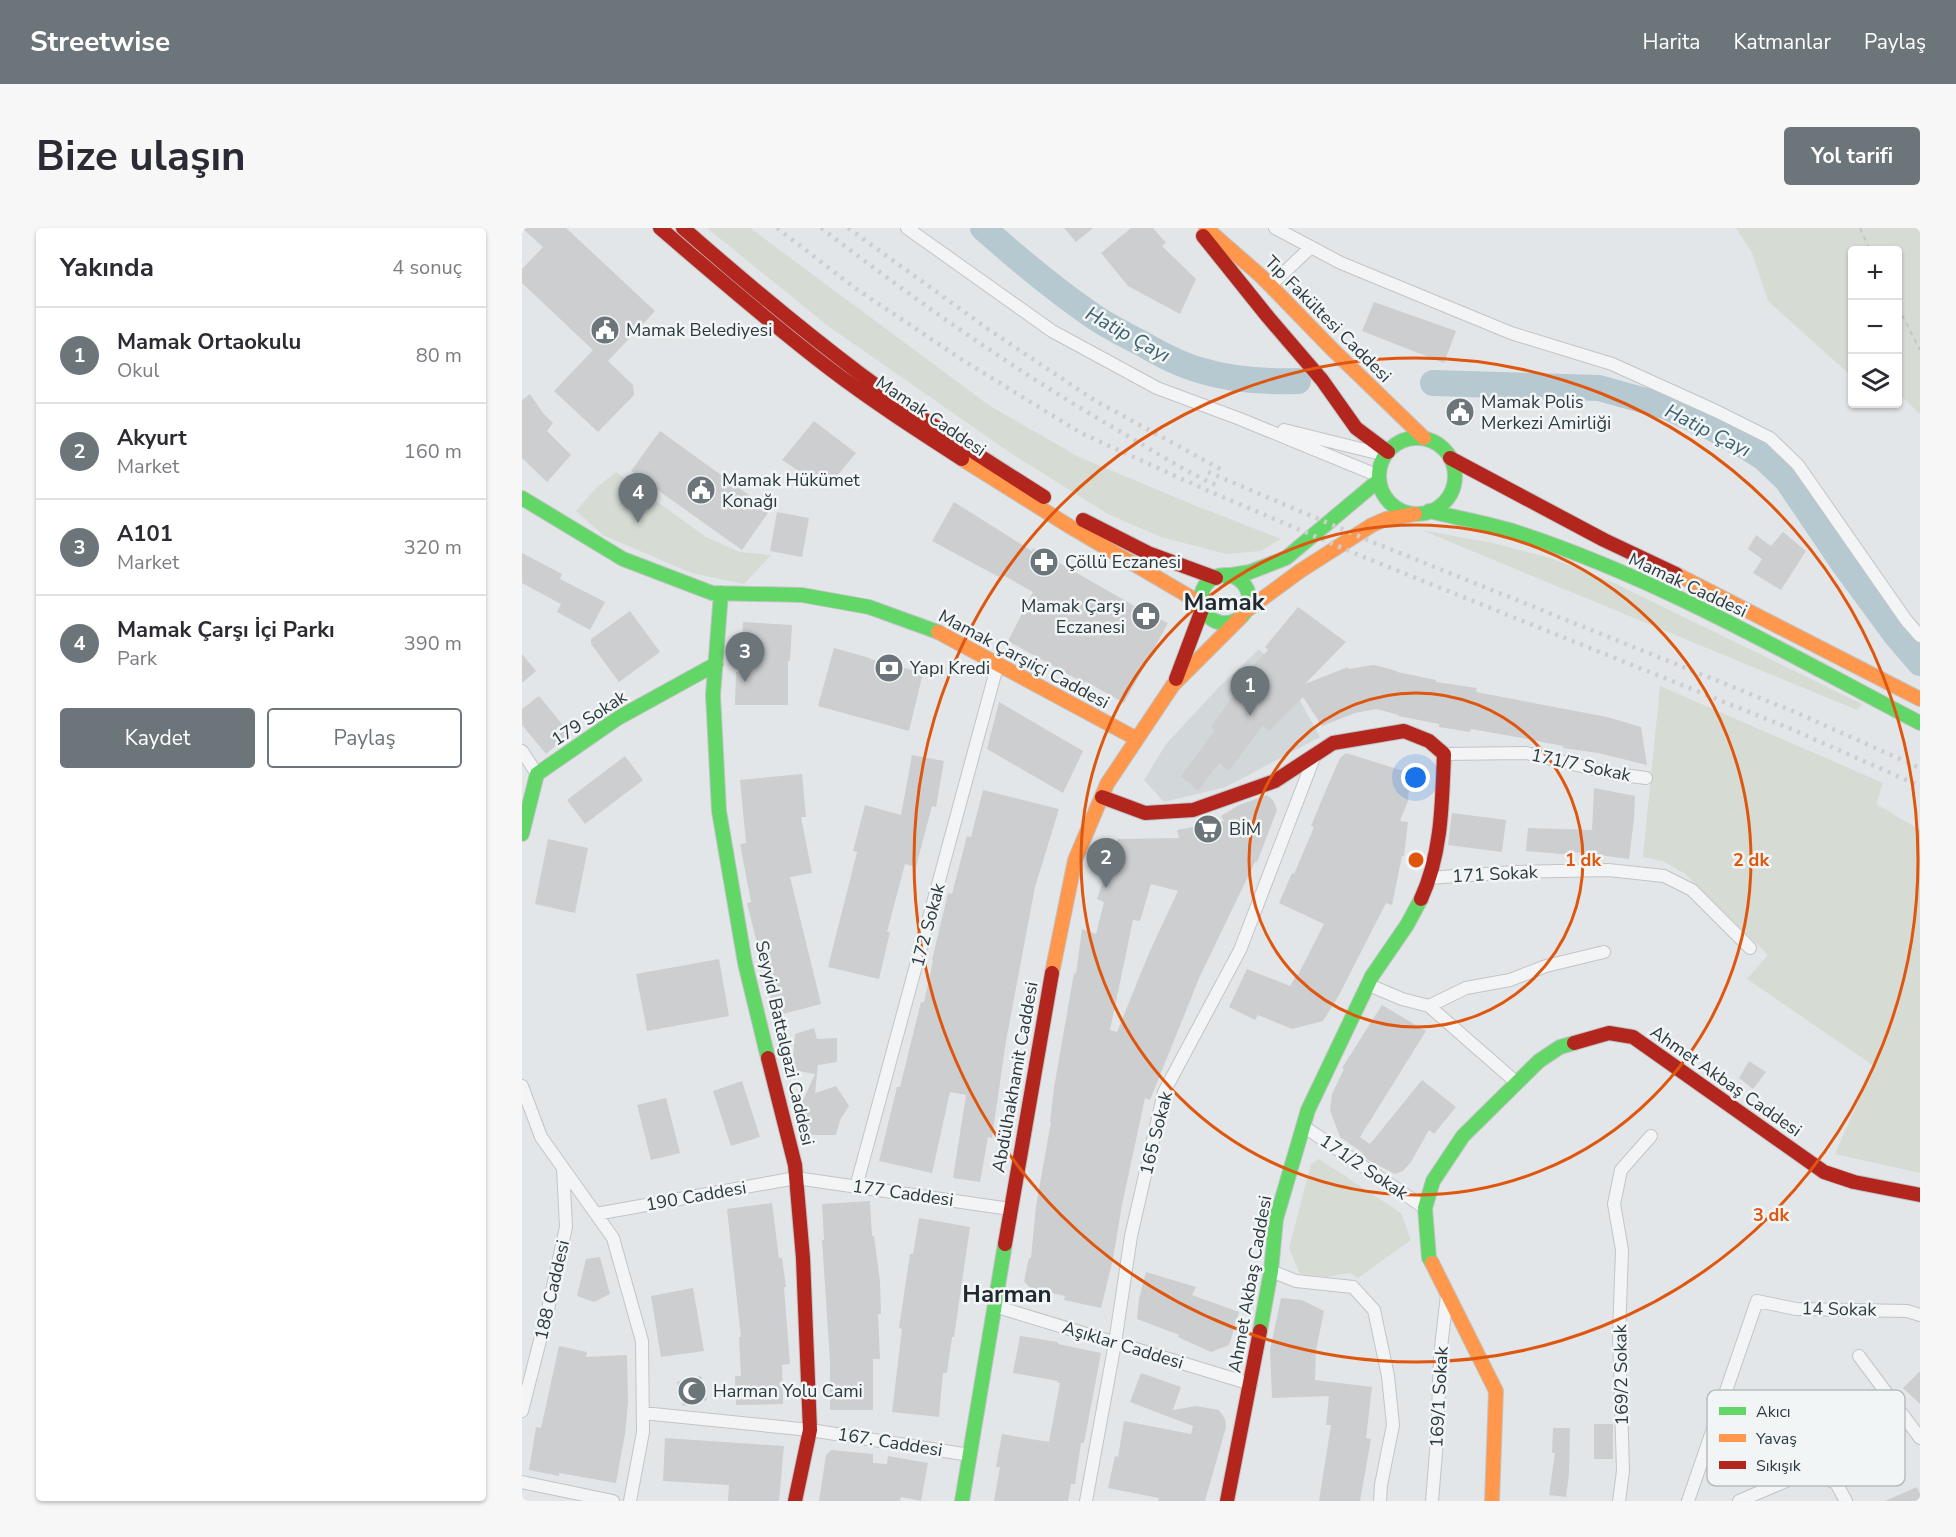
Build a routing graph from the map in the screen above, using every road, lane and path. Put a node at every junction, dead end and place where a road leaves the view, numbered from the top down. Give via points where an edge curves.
1 (660, 228) edge
2 (683, 228) edge
3 (907, 228) edge
4 (1197, 228) edge
5 (1206, 228) edge
6 (1275, 228) edge
7 (1860, 228) edge
8 (1868, 246) edge
9 (1311, 247) junction
10 (1270, 286) junction
11 (1902, 315) edge
12 (1920, 350) edge
13 (1240, 419) junction
14 (1424, 438) junction
15 (1386, 453) junction
16 (1450, 458) junction
17 (1379, 478) junction
18 (522, 498) edge
19 (1423, 512) junction
20 (1220, 577) junction
21 (722, 593) junction
22 (1203, 606) junction
23 (1244, 614) junction
24 (1920, 636) edge
25 (998, 663) junction
26 (716, 664) junction
27 (1173, 685) junction
28 (1920, 699) edge
29 (1920, 723) edge
30 (1137, 739) junction
31 (522, 751) edge
32 (1444, 754) junction
33 (1315, 755) junction
34 (537, 774) junction
35 (1646, 778) dead end
36 (1102, 797) junction
37 (522, 834) edge
38 (1428, 878) junction
39 (1750, 948) dead end
40 (1604, 952) dead end
41 (1370, 985) junction
42 (1429, 1006) junction
43 (1517, 1083) junction
44 (522, 1087) edge
45 (1303, 1126) junction
46 (1651, 1136) dead end
47 (563, 1167) junction
48 (796, 1178) junction
49 (856, 1186) junction
50 (1920, 1195) edge
51 (1425, 1208) junction
52 (1010, 1209) junction
53 (596, 1214) junction
54 (1271, 1271) junction
55 (1447, 1294) junction
56 (994, 1306) junction
57 (1920, 1315) edge
58 (1116, 1343) junction
59 (1859, 1356) dead end
60 (1251, 1384) junction
61 (1726, 1390) edge
62 (1884, 1390) edge
63 (522, 1411) edge
64 (643, 1413) junction
65 (1905, 1418) edge
66 (810, 1430) junction
67 (1920, 1438) edge
68 (1707, 1446) edge
69 (970, 1455) junction
70 (522, 1482) edge
71 (1774, 1486) edge
72 (1838, 1486) edge
73 (613, 1501) edge
74 (630, 1501) edge
75 (795, 1501) edge
76 (962, 1501) edge
77 (1086, 1501) edge
78 (1227, 1501) edge
79 (1380, 1501) edge
80 (1432, 1501) edge
81 (1492, 1501) edge
82 (1619, 1501) edge
83 (1688, 1501) edge
84 (1738, 1501) edge
85 (1846, 1501) edge

1 - 22 main road, Mamak Caddesi via 769,321 861,391 980,472
2 - 20 main road, Mamak Caddesi via 859,373 1042,496 1163,561
3 - 13 street via 1052,331 1157,388
4 - 15 main road, Tıp Fakültesi Caddesi via 1322,380 1356,428
5 - 10 main road, Tıp Fakültesi Caddesi
6 - 9 street
7 - 8 path
9 - 10 street
9 - 24 street via 1511,333 1612,364 1770,438 1798,465
10 - 14 main road, Tıp Fakültesi Caddesi
11 - 12 path
13 - 15 street
13 - 17 street
14 - 15 main road via 1402,441
14 - 16 main road via 1444,449
15 - 17 main road
16 - 19 main road via 1455,478 1452,489 1440,506
16 - 28 main road, Mamak Caddesi
17 - 19 main road via 1387,499 1395,506 1406,512
17 - 20 main road, Mamak Caddesi via 1286,558 1251,572
18 - 21 main road, Mamak Çarşıiçi Caddesi via 623,559 712,593
19 - 23 main road, Mamak Caddesi via 1372,525
19 - 29 main road, Mamak Caddesi via 1512,531 1597,562 1696,606
20 - 22 main road via 1206,586
20 - 23 main road via 1233,577 1246,587 1249,594
21 - 25 main road, Mamak Çarşıiçi Caddesi via 802,595 869,606 944,634
21 - 26 main road, Seyyid Battalgazi Caddesi
22 - 23 main road via 1220,623 1235,621
22 - 27 main road
23 - 27 main road, Mamak Caddesi
25 - 30 main road, Mamak Çarşıiçi Caddesi
25 - 49 street, 172 Sokak
26 - 34 main road, 179 Sokak via 618,718
26 - 48 main road, Seyyid Battalgazi Caddesi via 713,695 719,811 745,963
27 - 30 main road, Abdülhakhamit Caddesi
30 - 36 main road, Abdülhakhamit Caddesi
31 - 34 street
32 - 33 main road via 1429,741 1404,731 1333,743
32 - 35 street, 171/7 Sokak via 1526,753
32 - 38 main road, Ahmet Akbaş Caddesi via 1441,827
33 - 36 main road via 1275,781 1193,810 1145,813
33 - 58 street, 165 Sokak via 1240,950 1164,1092 1131,1236
34 - 37 main road
36 - 52 main road, Abdülhakhamit Caddesi via 1075,860
38 - 39 street, 171 Sokak via 1608,870 1664,876 1692,890
38 - 41 main road, Ahmet Akbaş Caddesi via 1418,906
40 - 42 street via 1546,966 1510,980 1466,988
41 - 42 street
41 - 45 main road, Ahmet Akbaş Caddesi
42 - 43 street
43 - 50 main road, Ahmet Akbaş Caddesi via 1560,1047 1609,1033 1633,1037 1824,1172
43 - 51 main road, Ahmet Akbaş Caddesi via 1463,1136 1433,1181
44 - 47 street via 541,1137
45 - 51 street, 171/2 Sokak
45 - 54 main road, Ahmet Akbaş Caddesi via 1276,1219
46 - 82 street, 169/2 Sokak via 1621,1170 1614,1204 1622,1250 1619,1335 1623,1471
47 - 53 street
47 - 63 street, 188 Caddesi via 566,1227
48 - 49 street, 177 Caddesi
48 - 53 street, 190 Caddesi
48 - 66 main road, Seyyid Battalgazi Caddesi
49 - 52 street, 177 Caddesi
51 - 55 main road, Ahmet Akbaş Caddesi via 1429,1258
52 - 56 main road, Abdülhakhamit Caddesi
53 - 64 street via 614,1238 642,1341
54 - 60 main road, Ahmet Akbaş Caddesi
54 - 79 street via 1296,1281 1353,1287 1374,1310 1388,1376 1393,1425
55 - 80 street, 169/1 Sokak
55 - 81 main road, Ahmet Akbaş Caddesi via 1496,1391
56 - 58 street, Aşıklar Caddesi
56 - 69 main road, Abdülhakhamit Caddesi
57 - 61 street, 14 Sokak via 1907,1311 1796,1309 1757,1301
58 - 60 street, Aşıklar Caddesi
58 - 77 street, 165 Sokak
59 - 62 street
60 - 78 main road, Ahmet Akbaş Caddesi
64 - 66 street, 167. Caddesi
64 - 74 street
65 - 67 street
66 - 69 street, 167. Caddesi
66 - 75 main road, Seyyid Battalgazi Caddesi
68 - 83 street, 14 Sokak
69 - 76 main road, Abdülhakhamit Caddesi
70 - 73 street
71 - 84 street
72 - 85 street

